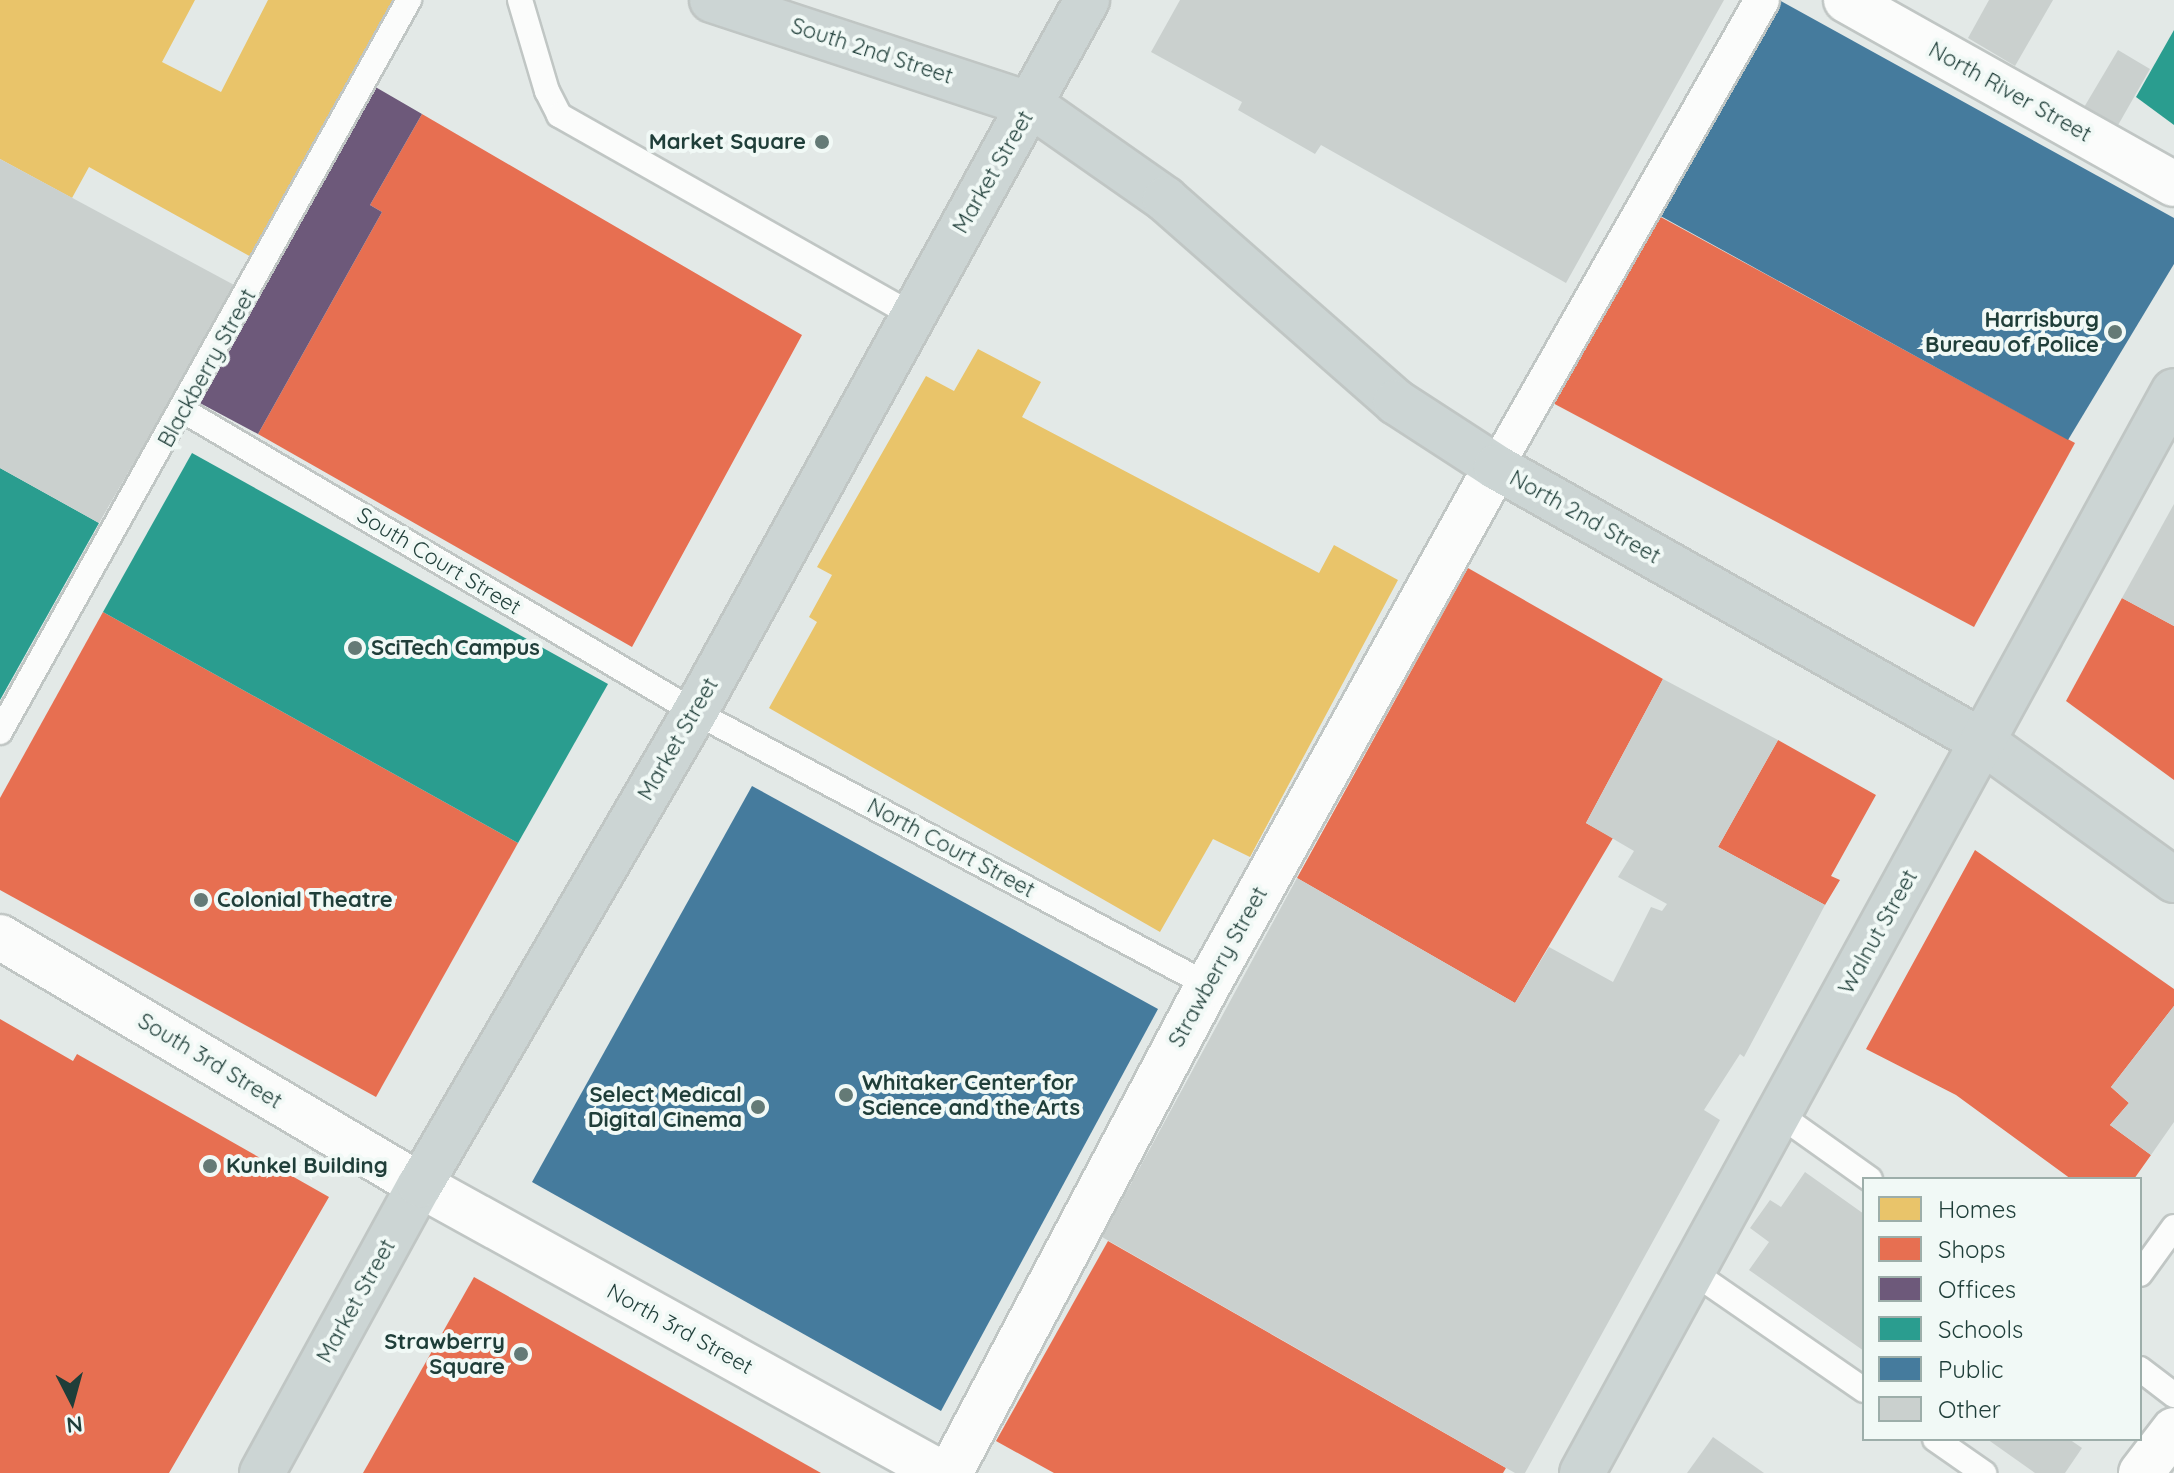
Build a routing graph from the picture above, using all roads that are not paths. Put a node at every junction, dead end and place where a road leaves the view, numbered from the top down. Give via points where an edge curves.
1 (409, 0) edge
2 (520, 0) edge
3 (712, 0) edge
4 (1087, 0) edge
5 (1762, 0) edge
6 (1846, 0) edge
7 (1031, 105) junction
8 (2174, 184) edge
9 (912, 315) junction
10 (2174, 391) edge
11 (184, 411) junction
12 (1496, 467) junction
13 (695, 712) junction
14 (0, 732) edge
15 (1983, 742) junction
16 (2174, 880) edge
17 (0, 937) edge
18 (1208, 985) junction
19 (1777, 1113) junction
20 (1867, 1177) edge
21 (420, 1185) junction
22 (2174, 1227) edge
23 (1690, 1270) junction
24 (2142, 1271) edge
25 (2142, 1371) edge
26 (1862, 1389) edge
27 (2174, 1395) edge
28 (2174, 1430) edge
29 (1938, 1441) edge
30 (262, 1473) edge
31 (941, 1473) edge
32 (950, 1473) edge
33 (1582, 1473) edge
34 (1984, 1473) edge
35 (2141, 1473) edge

1 - 11 lane, Blackberry Street
2 - 9 lane via 559,115
3 - 7 main road, South 2nd Street
4 - 7 main road, Market Street
5 - 12 street
6 - 8 street, North River Street
7 - 9 main road, Market Street
7 - 12 main road, North 2nd Street via 1165,199 1396,402
9 - 13 main road, Market Street
10 - 15 main road, Walnut Street
11 - 13 lane, South Court Street
11 - 14 lane, Blackberry Street
12 - 15 main road, North 2nd Street
12 - 18 street, Strawberry Street
13 - 18 lane, North Court Street
13 - 21 main road, Market Street
15 - 16 main road, North 2nd Street
15 - 19 main road, Walnut Street
17 - 21 street, South 3rd Street
18 - 32 street, Strawberry Street
19 - 20 lane
19 - 23 main road, Walnut Street
21 - 30 main road, Market Street
21 - 31 street, North 3rd Street
22 - 24 lane
23 - 26 lane
23 - 33 main road, Walnut Street
25 - 27 lane
28 - 35 street
29 - 34 lane

